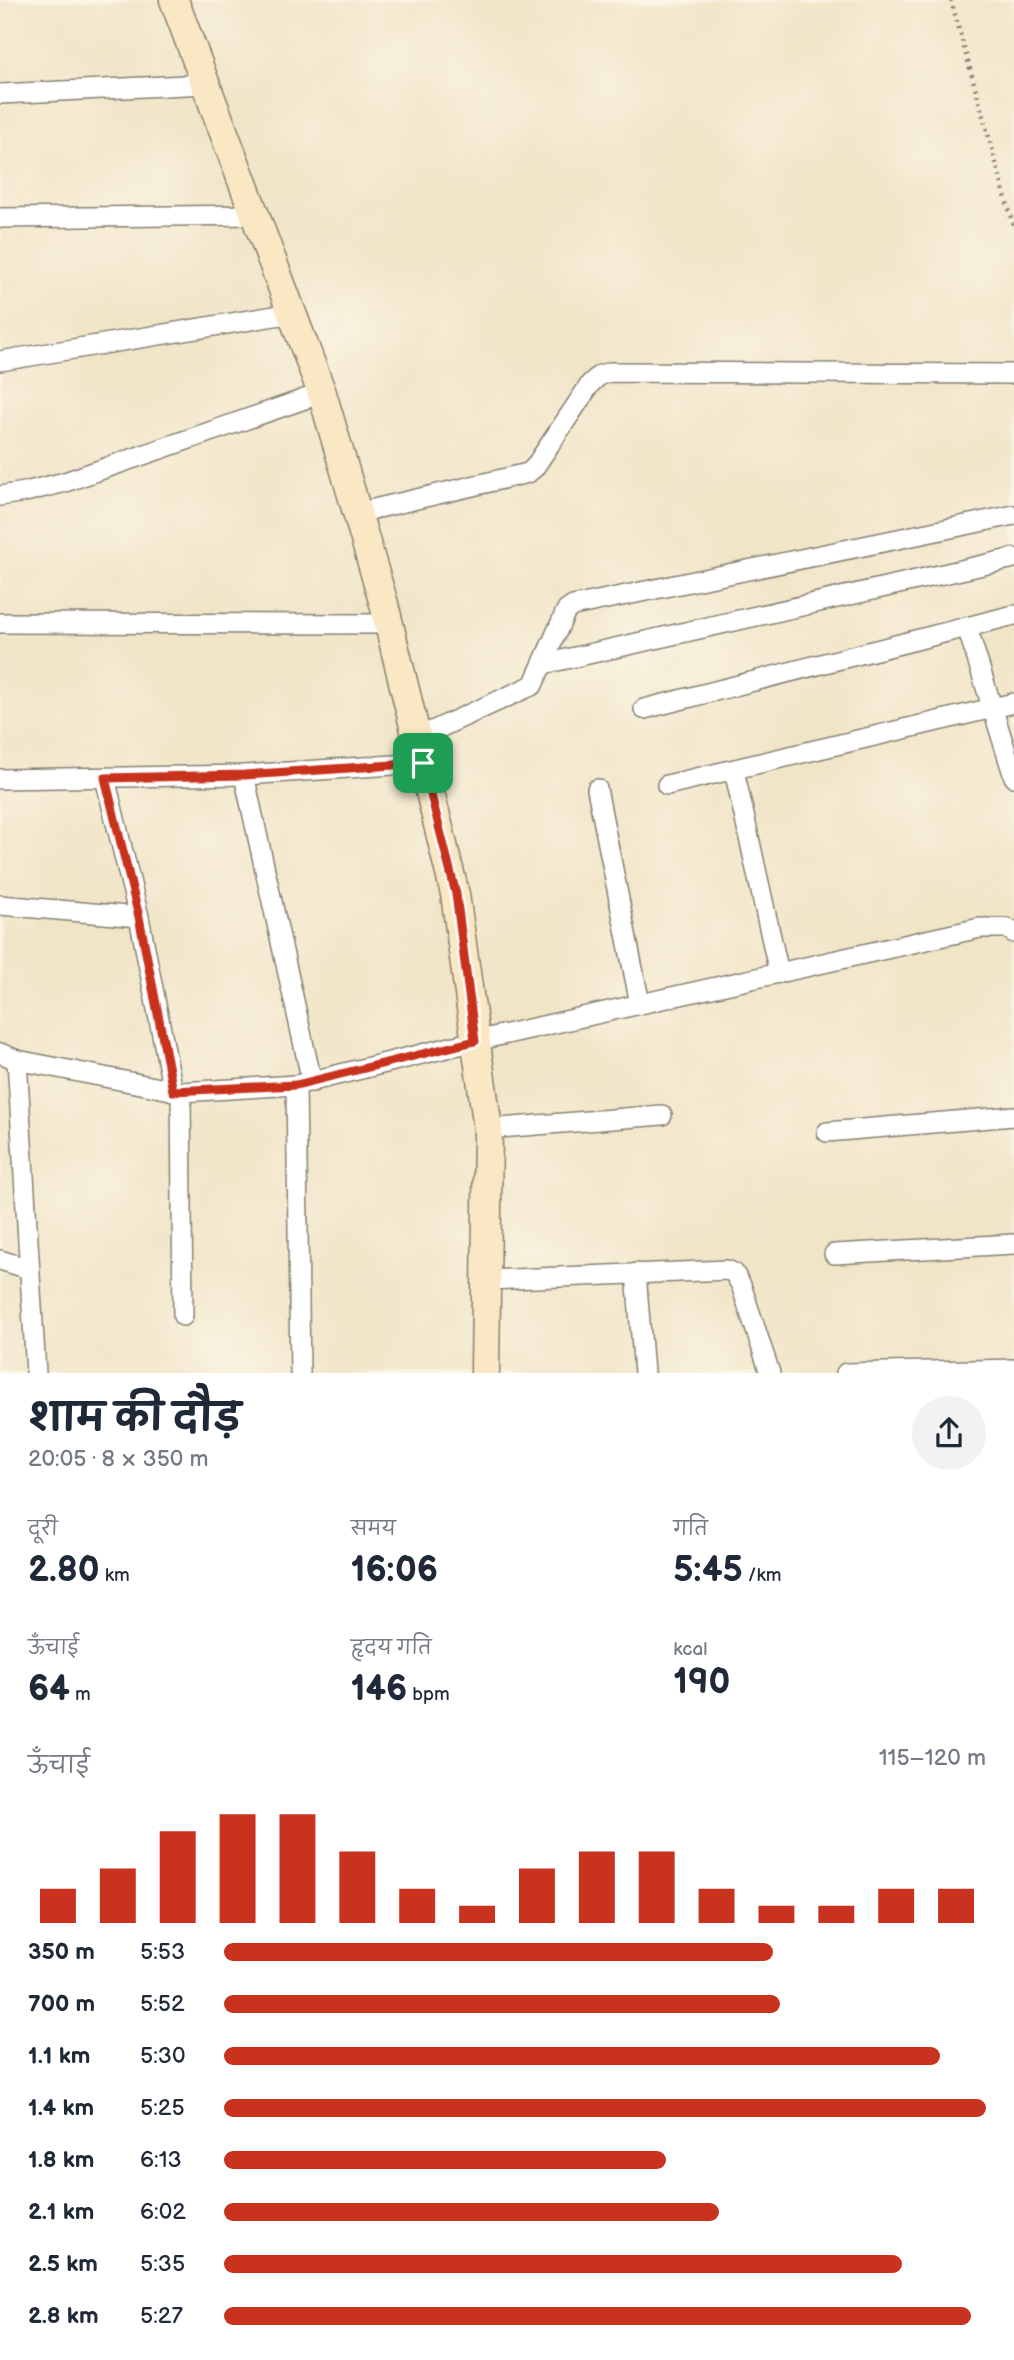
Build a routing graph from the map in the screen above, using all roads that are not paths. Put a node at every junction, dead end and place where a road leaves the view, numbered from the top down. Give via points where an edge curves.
1 (174, 0) edge
2 (206, 84) junction
3 (0, 94) edge
4 (256, 215) junction
5 (0, 218) edge
6 (293, 313) junction
7 (0, 361) edge
8 (1014, 374) edge
9 (322, 393) junction
10 (0, 496) edge
11 (357, 513) junction
12 (1014, 515) edge
13 (1014, 558) edge
14 (1014, 615) edge
15 (0, 623) edge
16 (389, 624) junction
17 (967, 627) junction
18 (544, 664) junction
19 (1014, 704) edge
20 (643, 709) dead end
21 (992, 709) junction
22 (420, 751) junction
23 (734, 770) junction
24 (244, 775) junction
25 (1014, 777) edge
26 (105, 778) junction
27 (0, 779) edge
28 (667, 785) dead end
29 (597, 789) dead end
30 (0, 905) edge
31 (139, 917) junction
32 (1014, 933) edge
33 (779, 973) junction
34 (640, 1004) junction
35 (475, 1041) junction
36 (9, 1056) edge
37 (304, 1084) junction
38 (177, 1091) junction
39 (662, 1115) dead end
40 (1014, 1116) edge
41 (488, 1129) junction
42 (827, 1132) dead end
43 (1014, 1244) edge
44 (834, 1254) dead end
45 (0, 1260) edge
46 (29, 1269) junction
47 (636, 1273) junction
48 (486, 1280) junction
49 (183, 1316) dead end
50 (1014, 1369) edge
51 (36, 1373) edge
52 (300, 1373) edge
53 (485, 1373) edge
54 (644, 1373) edge
55 (770, 1373) edge
56 (846, 1373) edge

1 - 2 main road
2 - 3 street
2 - 4 main road
4 - 5 street
4 - 6 main road
6 - 7 street
6 - 9 main road
8 - 11 street via 611,372 591,383 528,473
9 - 10 street via 65,482
9 - 11 main road
11 - 16 main road
12 - 18 street via 573,606 566,611
13 - 18 street
14 - 17 street
15 - 16 street
16 - 22 main road
17 - 20 street
17 - 21 street
18 - 22 street via 529,688
19 - 21 street
21 - 23 street
21 - 25 street
22 - 24 street
22 - 35 main road via 456,894
23 - 28 street
23 - 33 street
24 - 26 street
24 - 37 street
26 - 27 street
26 - 31 street
29 - 34 street
30 - 31 street
31 - 38 street
32 - 33 street via 1007,928 980,928
33 - 34 street
34 - 35 street
35 - 37 street
35 - 41 main road
36 - 38 street
36 - 46 street
37 - 38 street
37 - 52 street
38 - 49 street
39 - 41 street
40 - 42 street
41 - 48 main road
43 - 44 street
45 - 46 street
46 - 51 street
47 - 48 street
47 - 54 street
47 - 55 street via 720,1269 734,1273
48 - 53 main road
50 - 56 street

